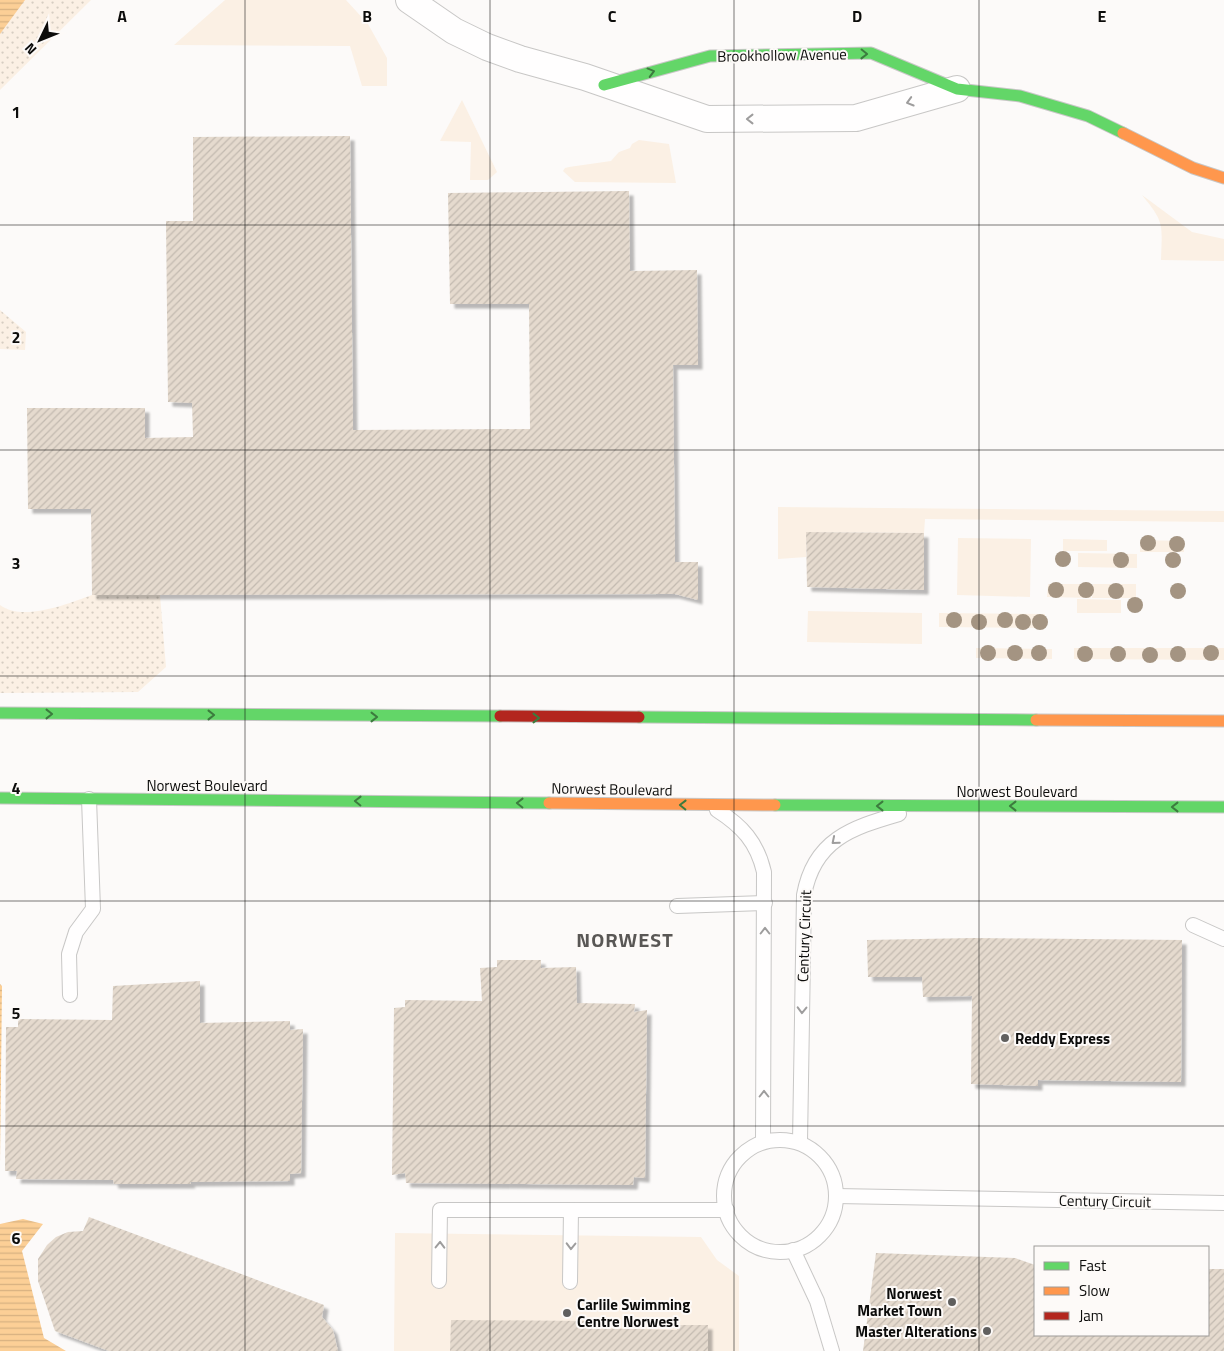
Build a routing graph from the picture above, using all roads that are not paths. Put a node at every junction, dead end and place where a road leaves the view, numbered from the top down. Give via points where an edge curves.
1 (409, 0) edge
2 (604, 85) junction
3 (957, 89) junction
4 (1224, 178) edge
5 (0, 713) edge
6 (1224, 721) edge
7 (0, 798) edge
8 (90, 799) junction
9 (710, 805) junction
10 (929, 806) junction
11 (1224, 807) edge
12 (765, 902) junction
13 (677, 906) dead end
14 (1193, 925) dead end
15 (1224, 939) edge
16 (70, 995) dead end
17 (763, 1142) junction
18 (800, 1142) junction
19 (836, 1196) junction
20 (1224, 1203) edge
21 (571, 1210) junction
22 (727, 1210) junction
23 (793, 1250) junction
24 (439, 1281) dead end
25 (570, 1282) dead end
26 (832, 1351) edge

1 - 2 street, Brookhollow Avenue via 454,31 487,46
3 -> 2 street, Brookhollow Avenue via 856,118 707,119
2 -> 3 main road, Brookhollow Avenue via 710,56 871,53
3 - 4 main road, Brookhollow Avenue via 1020,96 1056,105 1088,116 1193,168
5 -> 6 main road
7 - 8 main road, Norwest Boulevard
9 -> 8 main road, Norwest Boulevard
8 - 16 lane via 93,909 76,932 69,954
10 -> 9 main road, Norwest Boulevard
9 - 12 lane via 745,831 755,845 764,872
11 -> 10 main road, Norwest Boulevard
10 -> 18 lane, Century Circuit via 859,826 838,838 816,860 808,874 804,895
12 - 13 lane
17 -> 12 lane
14 - 15 lane
17 - 18 lane
17 - 22 lane via 746,1151 734,1164 726,1182 724,1200
18 - 19 lane via 826,1164 834,1178
19 - 20 lane, Century Circuit
19 - 23 lane via 834,1214 824,1231 810,1243
21 - 22 lane
24 -> 21 lane via 440,1210
21 -> 25 lane
22 - 23 lane via 740,1235 756,1246 774,1251
23 - 26 lane via 817,1301

